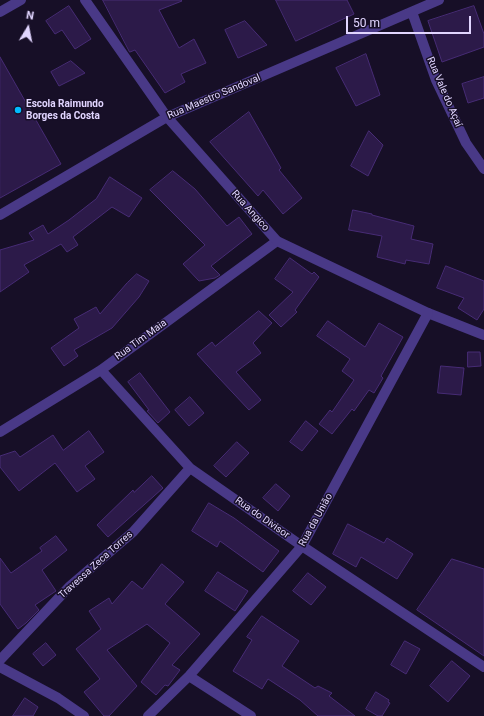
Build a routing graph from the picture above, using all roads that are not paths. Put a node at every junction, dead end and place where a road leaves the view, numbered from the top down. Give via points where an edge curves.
1 (21, 0) edge
2 (85, 0) edge
3 (439, 0) edge
4 (0, 12) edge
5 (412, 12) junction
6 (167, 117) junction
7 (484, 169) edge
8 (0, 215) edge
9 (277, 241) junction
10 (428, 313) junction
11 (484, 334) edge
12 (101, 370) junction
13 (0, 432) edge
14 (190, 468) junction
15 (302, 546) junction
16 (0, 660) edge
17 (0, 667) edge
18 (484, 667) edge
19 (190, 676) junction
20 (84, 716) edge
21 (148, 716) edge
22 (251, 716) edge

1 - 4 street
2 - 6 street, Rua Angico
3 - 5 street, Rua Maestro Sandoval
5 - 6 street, Rua Maestro Sandoval
5 - 7 street, Rua Vale do Açaí via 436,80 466,143
6 - 8 street, Rua Maestro Sandoval
6 - 9 street, Rua Angico
9 - 10 street, Rua Angico
9 - 12 street, Rua Tim Maia
10 - 11 street, Rua Angico
10 - 15 street, Rua da União
12 - 13 street, Rua Tim Maia
12 - 14 street, Rua do Divisor
14 - 15 street, Rua do Divisor
14 - 16 street, Travessa Zeca Torres via 133,532 70,586
15 - 18 street, Rua do Divisor
15 - 19 street, Rua da União
17 - 20 street via 58,698
19 - 21 street, Rua da União
19 - 22 street

